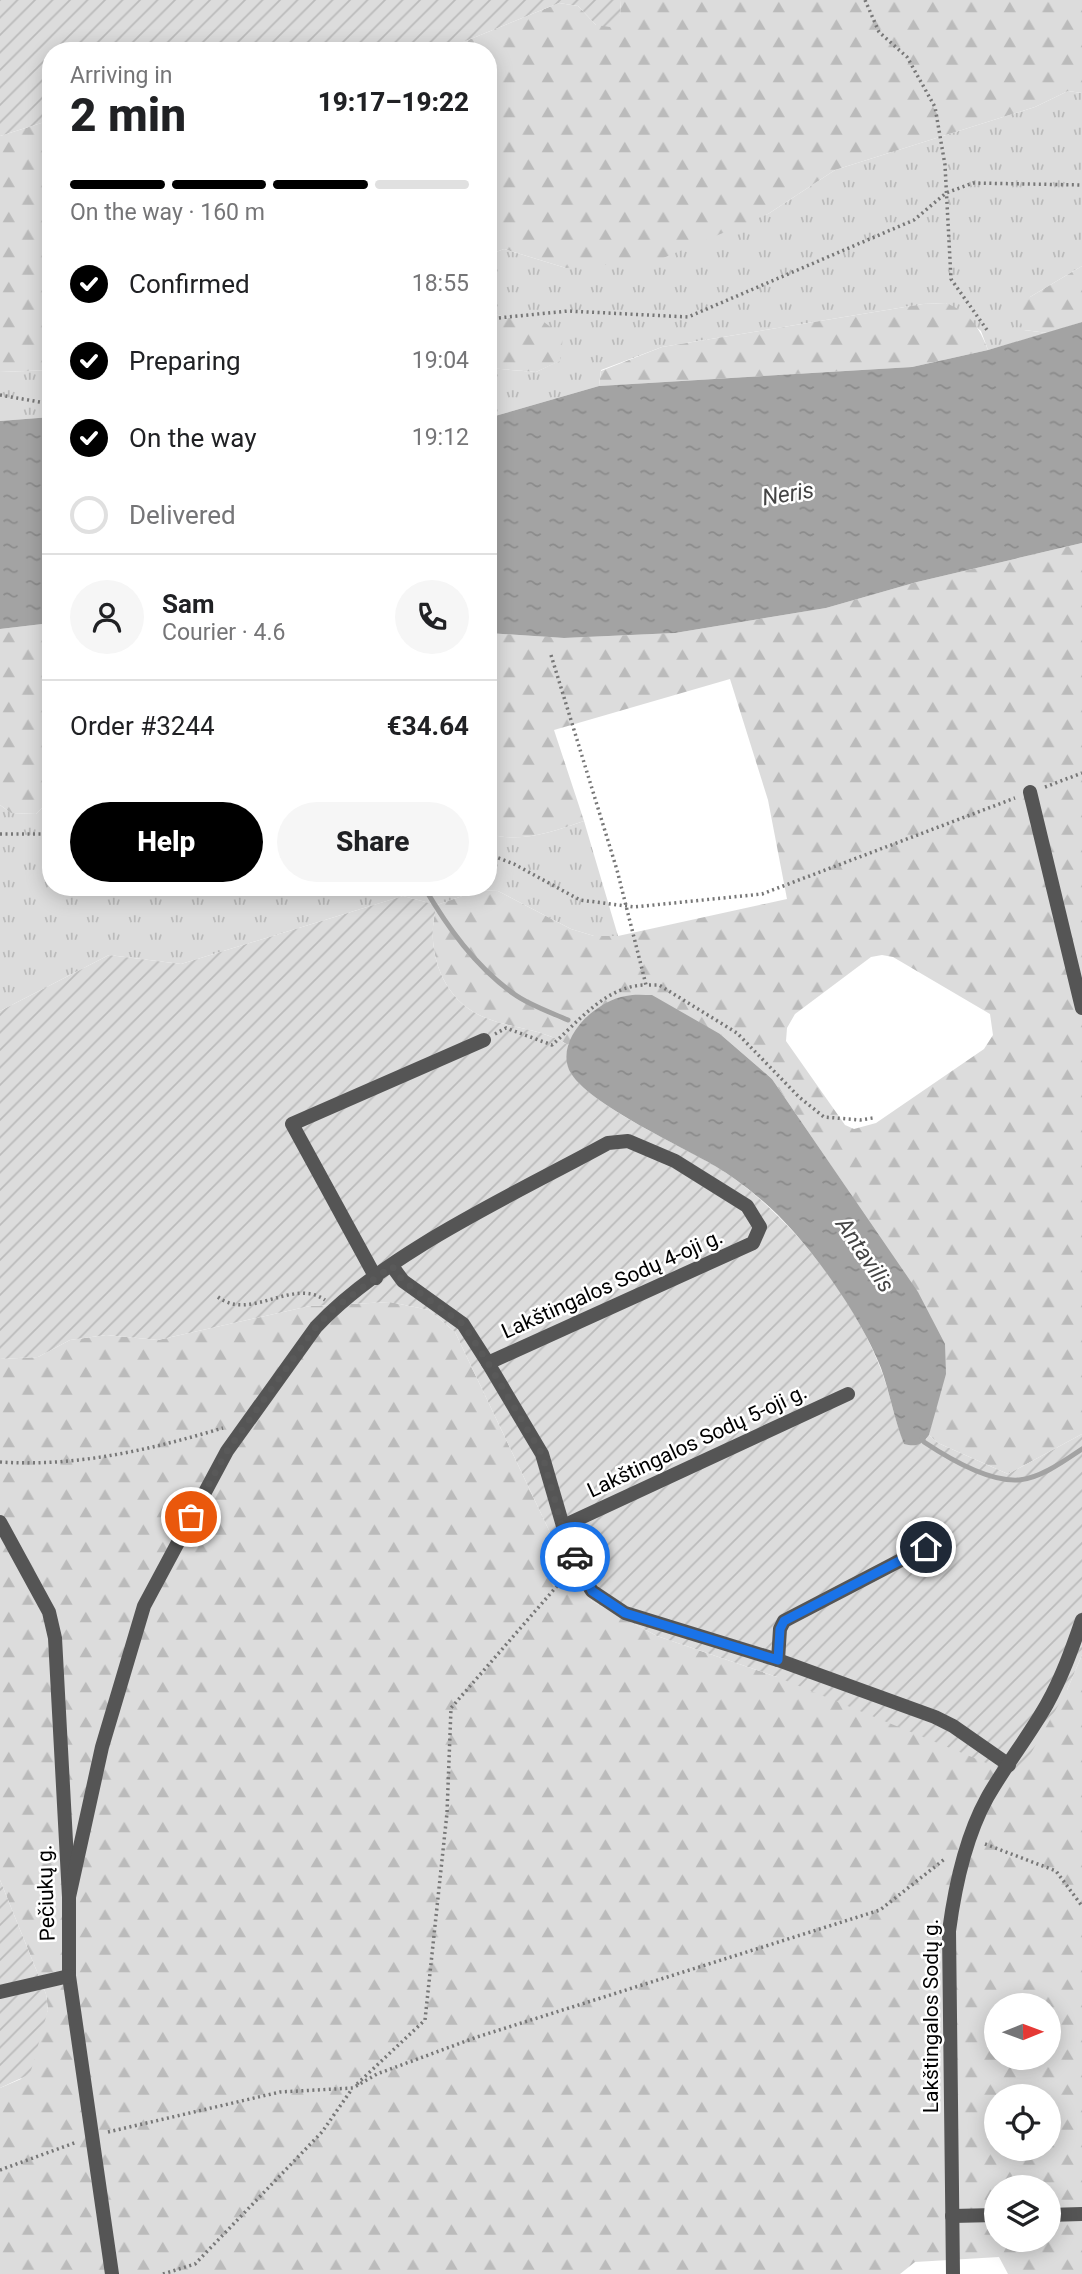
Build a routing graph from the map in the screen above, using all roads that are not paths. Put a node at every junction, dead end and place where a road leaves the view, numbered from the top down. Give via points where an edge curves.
1 (1030, 792) road end
2 (1082, 1009) edge
3 (484, 1040) road end
4 (392, 1266) junction
5 (376, 1278) junction
6 (488, 1363) junction
7 (848, 1394) dead end
8 (0, 1522) edge
9 (562, 1526) junction
10 (926, 1547) dead end
11 (1082, 1620) edge
12 (778, 1660) junction
13 (1009, 1765) junction
14 (69, 1897) junction
15 (69, 1976) junction
16 (0, 1992) edge
17 (1082, 2214) edge
18 (1061, 2215) edge
19 (952, 2216) junction
20 (984, 2216) edge
21 (112, 2274) edge
22 (953, 2274) edge

1 - 2 street
3 - 5 street via 292,1124
4 - 5 street
4 - 6 street via 403,1281 463,1324
4 - 6 street, Lakštingalos Sodų 4-oji g. via 450,1229 617,1141 641,1144 675,1161 747,1206 760,1227 753,1243
5 - 14 street via 316,1327 248,1421 227,1451 144,1606 102,1747
6 - 9 street via 542,1454
7 - 9 street, Lakštingalos Sodų 5-oji g.
8 - 14 street, Pečiukų g. via 49,1612 55,1638
9 - 12 street via 592,1591 625,1613
10 - 12 street via 784,1621
11 - 13 street, Lakštingalos Sodų g. via 1061,1677
12 - 13 street via 935,1717
13 - 19 street, Lakštingalos Sodų g. via 987,1798 970,1839 949,1931
14 - 15 street, Pečiukų g.
15 - 16 street
15 - 21 street, Pečiukų g.
17 - 18 street
19 - 20 street
19 - 22 street, Lakštingalos Sodų g.

